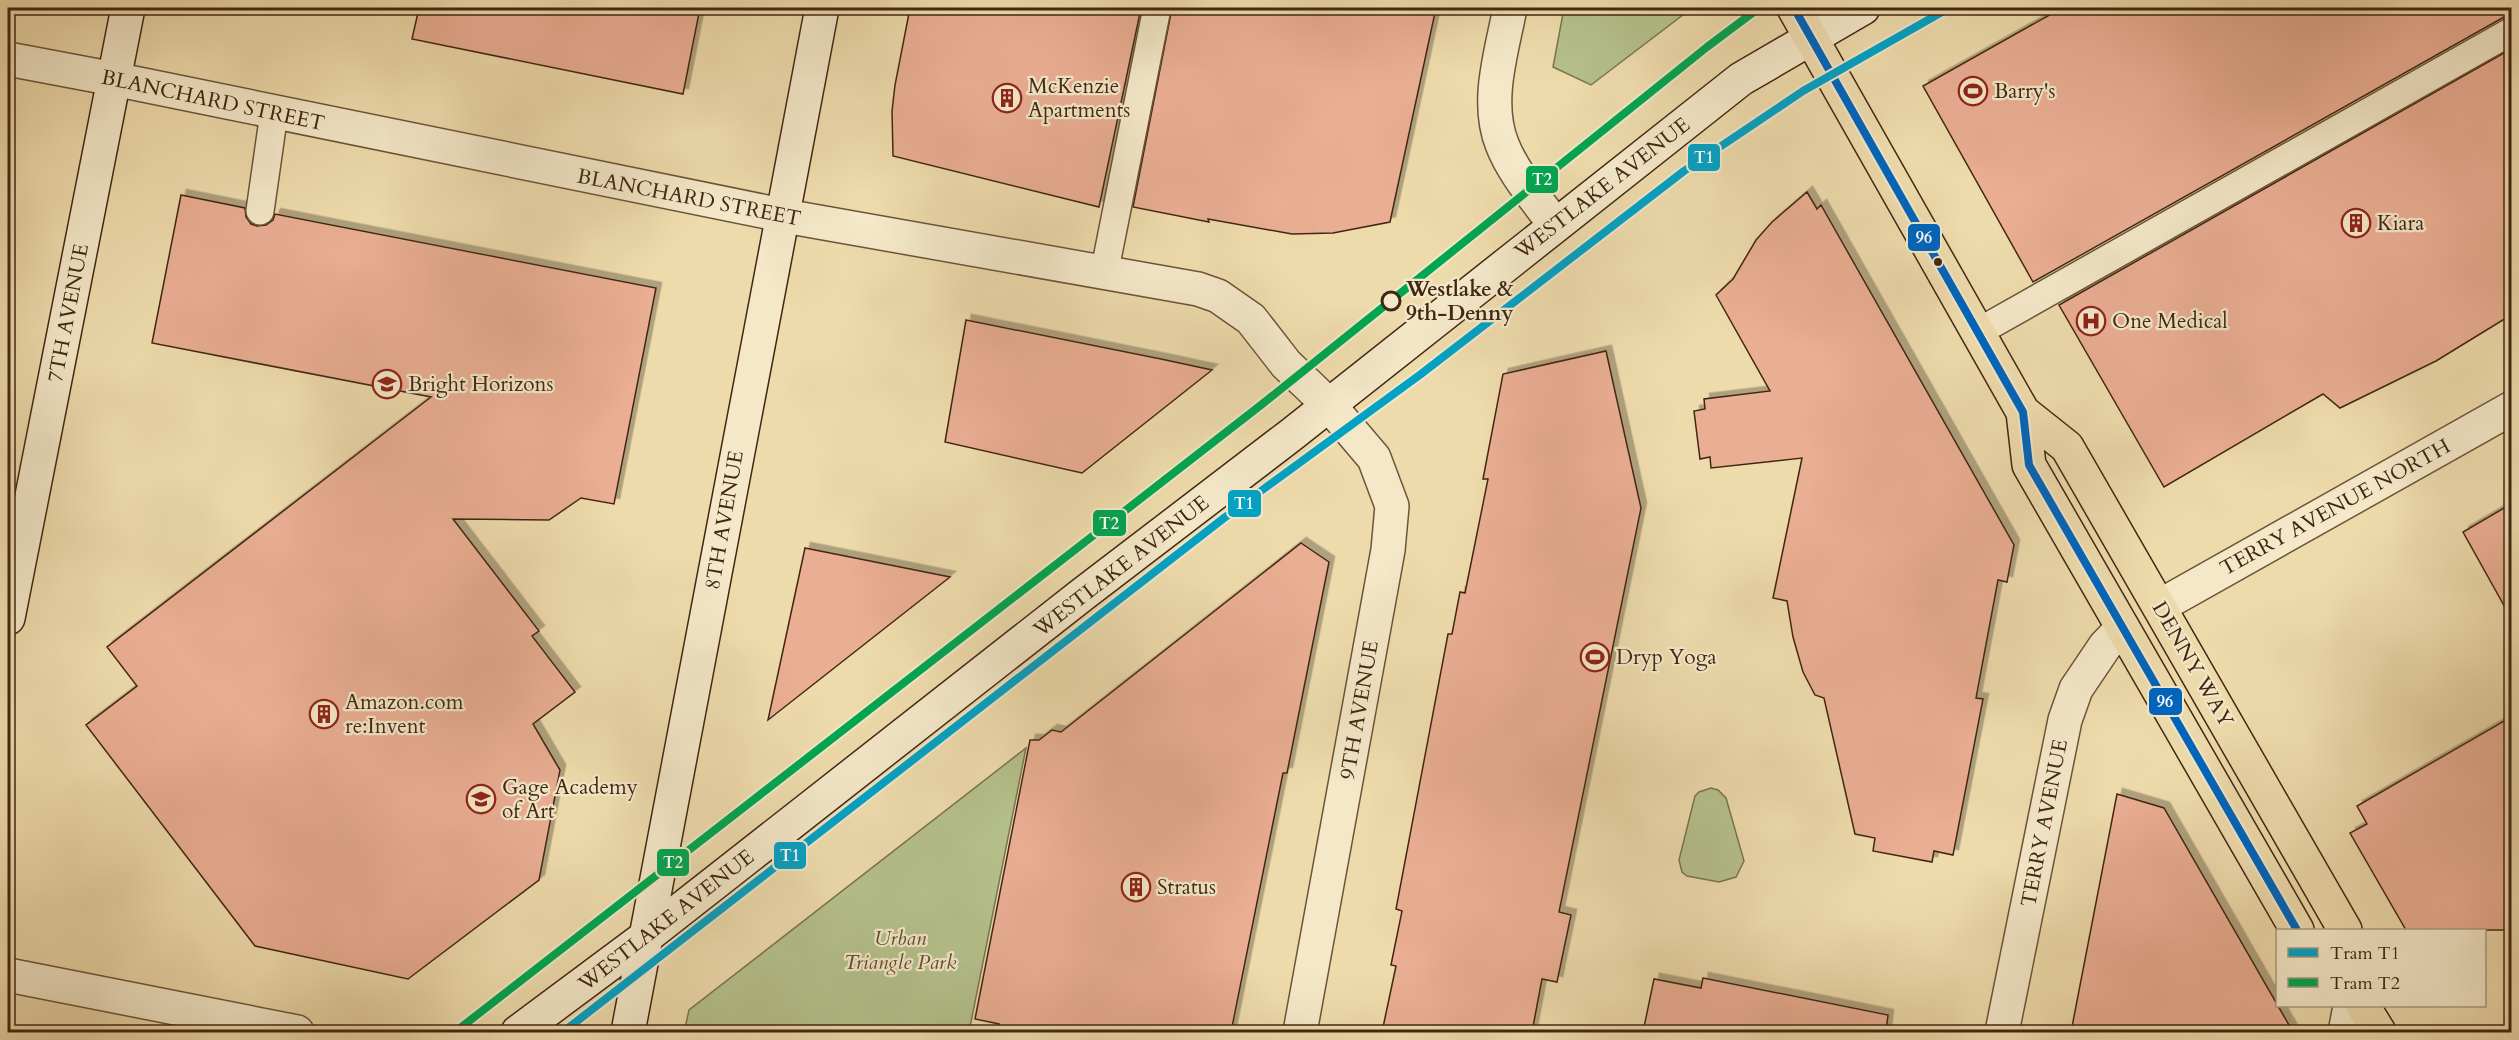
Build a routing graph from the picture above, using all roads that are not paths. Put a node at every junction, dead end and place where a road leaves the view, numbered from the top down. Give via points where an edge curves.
1 (128, 8) edge
2 (822, 8) edge
3 (1157, 8) edge
4 (1510, 8) edge
5 (1794, 8) edge
6 (1863, 8) edge
7 (2511, 31) edge
8 (1811, 37) junction
9 (8, 59) edge
10 (114, 79) junction
11 (274, 113) junction
12 (260, 211) dead end
13 (782, 215) junction
14 (1555, 225) junction
15 (1104, 274) junction
16 (1978, 332) junction
17 (1329, 405) junction
18 (2511, 408) edge
19 (2022, 412) junction
20 (2160, 606) junction
21 (8, 618) edge
22 (2122, 628) junction
23 (2296, 929) edge
24 (2344, 929) edge
25 (646, 936) junction
26 (8, 975) edge
27 (2347, 1007) edge
28 (2364, 1007) edge
29 (297, 1032) edge
30 (518, 1032) edge
31 (628, 1032) edge
32 (1300, 1032) edge
33 (2002, 1032) edge
34 (2342, 1032) edge
35 (2379, 1032) edge

1 - 10 street, 7TH AVENUE
2 - 13 street, 8TH AVENUE
3 - 15 lane
4 - 14 street via 1495,86 1495,115 1502,144
5 - 8 main road, DENNY WAY
6 - 8 street, WESTLAKE AVENUE
7 - 16 lane
8 - 14 street, WESTLAKE AVENUE via 1741,79
8 - 16 main road, DENNY WAY
9 - 10 street, BLANCHARD STREET
10 - 11 street, BLANCHARD STREET
10 - 21 street, 7TH AVENUE
11 - 12 lane
11 - 13 street, BLANCHARD STREET
13 - 15 street, BLANCHARD STREET
13 - 25 street, 8TH AVENUE
14 - 17 street, WESTLAKE AVENUE
15 - 17 street, BLANCHARD STREET via 1218,296 1251,319 1286,364
16 - 19 main road, DENNY WAY
17 - 25 street, WESTLAKE AVENUE
17 - 32 street, 9TH AVENUE via 1374,458 1392,506 1388,550
18 - 20 street, TERRY AVENUE NORTH
19 - 20 main road, DENNY WAY via 2067,447
19 - 22 main road, DENNY WAY via 2030,465
20 - 24 main road, DENNY WAY
22 - 23 main road, DENNY WAY
22 - 33 street, TERRY AVENUE via 2076,689 2065,720
25 - 30 street, WESTLAKE AVENUE
25 - 31 street, 8TH AVENUE
26 - 29 street
27 - 34 lane
28 - 35 main road

